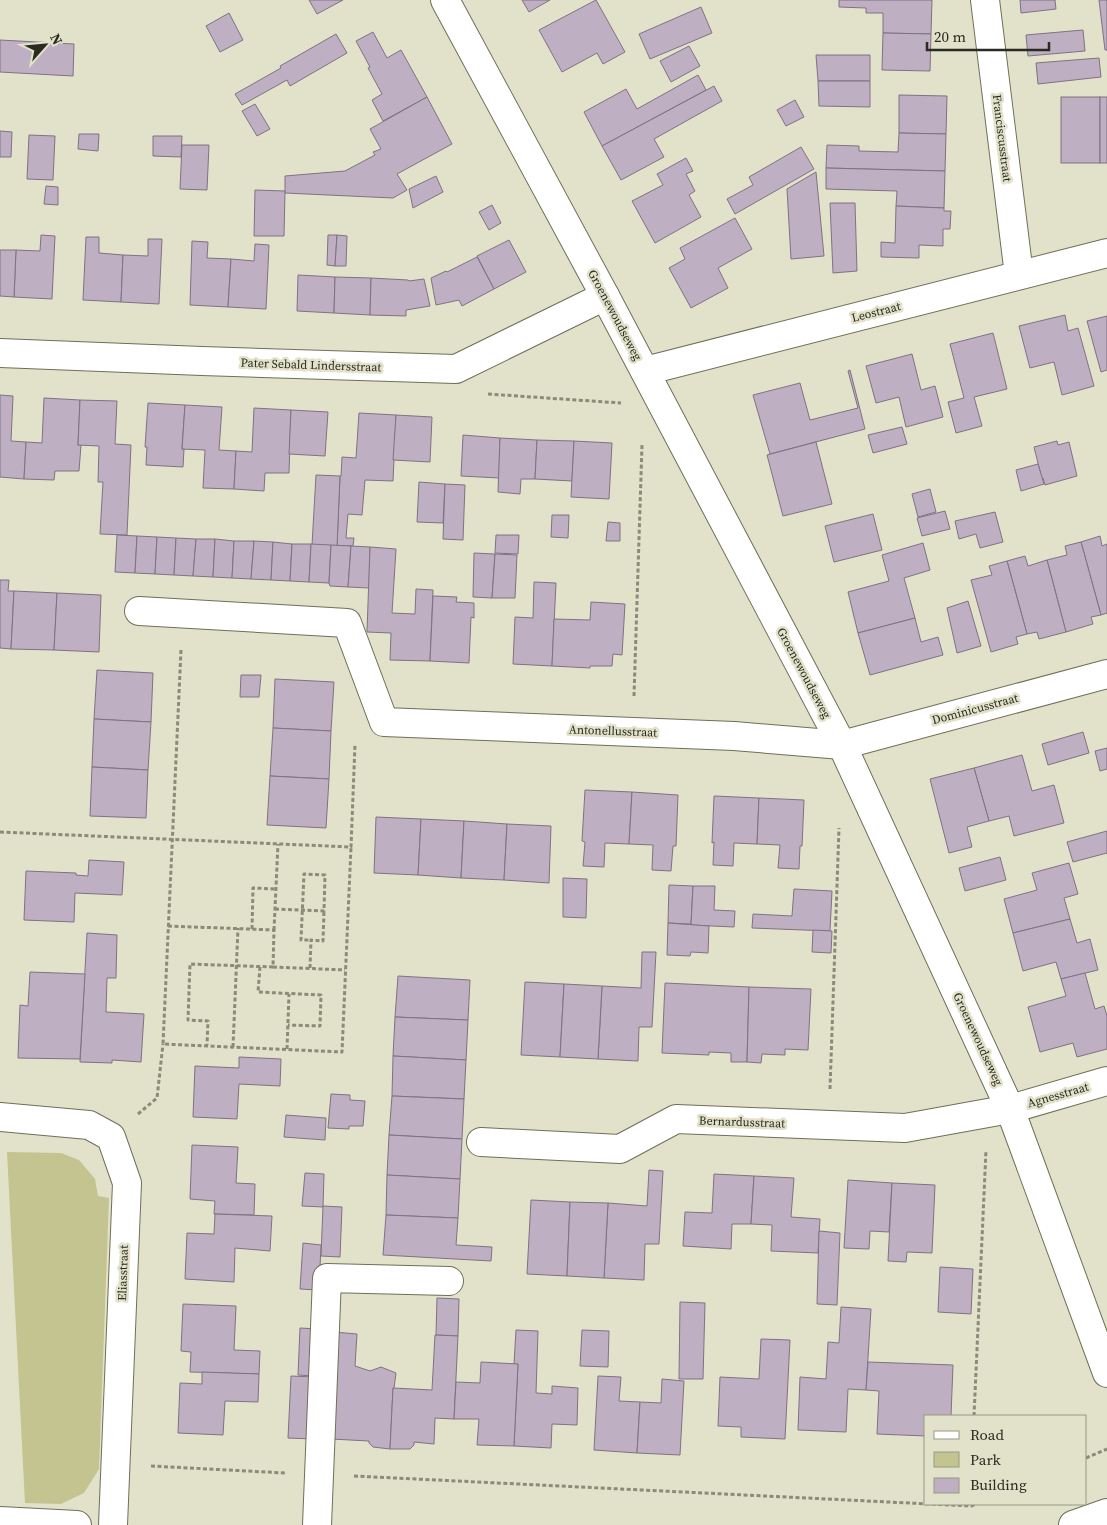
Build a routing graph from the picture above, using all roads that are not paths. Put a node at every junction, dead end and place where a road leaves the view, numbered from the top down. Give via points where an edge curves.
1 (445, 0) edge
2 (985, 0) edge
3 (1107, 252) edge
4 (1019, 275) junction
5 (605, 296) junction
6 (0, 353) edge
7 (645, 371) junction
8 (139, 612) dead end
9 (1107, 674) edge
10 (842, 745) junction
11 (1107, 1081) edge
12 (999, 1111) junction
13 (0, 1117) edge
14 (481, 1142) dead end
15 (449, 1281) dead end
16 (1107, 1373) edge
17 (1107, 1513) edge
18 (0, 1521) edge
19 (77, 1525) edge
20 (113, 1525) edge
21 (316, 1525) edge
22 (1073, 1525) edge

1 - 5 street, Groenewoudseweg
2 - 4 street, Franciscusstraat
3 - 4 street, Leostraat
4 - 7 street, Leostraat
5 - 6 street, Pater Sebald Lindersstraat via 456,369
5 - 7 street, Groenewoudseweg
7 - 10 street, Groenewoudseweg
8 - 10 street, Antonellusstraat via 347,623 384,722 734,736
9 - 10 street, Dominicusstraat
10 - 12 street, Groenewoudseweg
11 - 12 street, Agnesstraat
12 - 14 street, Bernardusstraat via 905,1128 676,1119 620,1149
12 - 16 street, Groenewoudseweg
13 - 20 street, Eliasstraat via 89,1125 110,1137 127,1183
15 - 21 street via 328,1278
17 - 22 street
18 - 19 street

